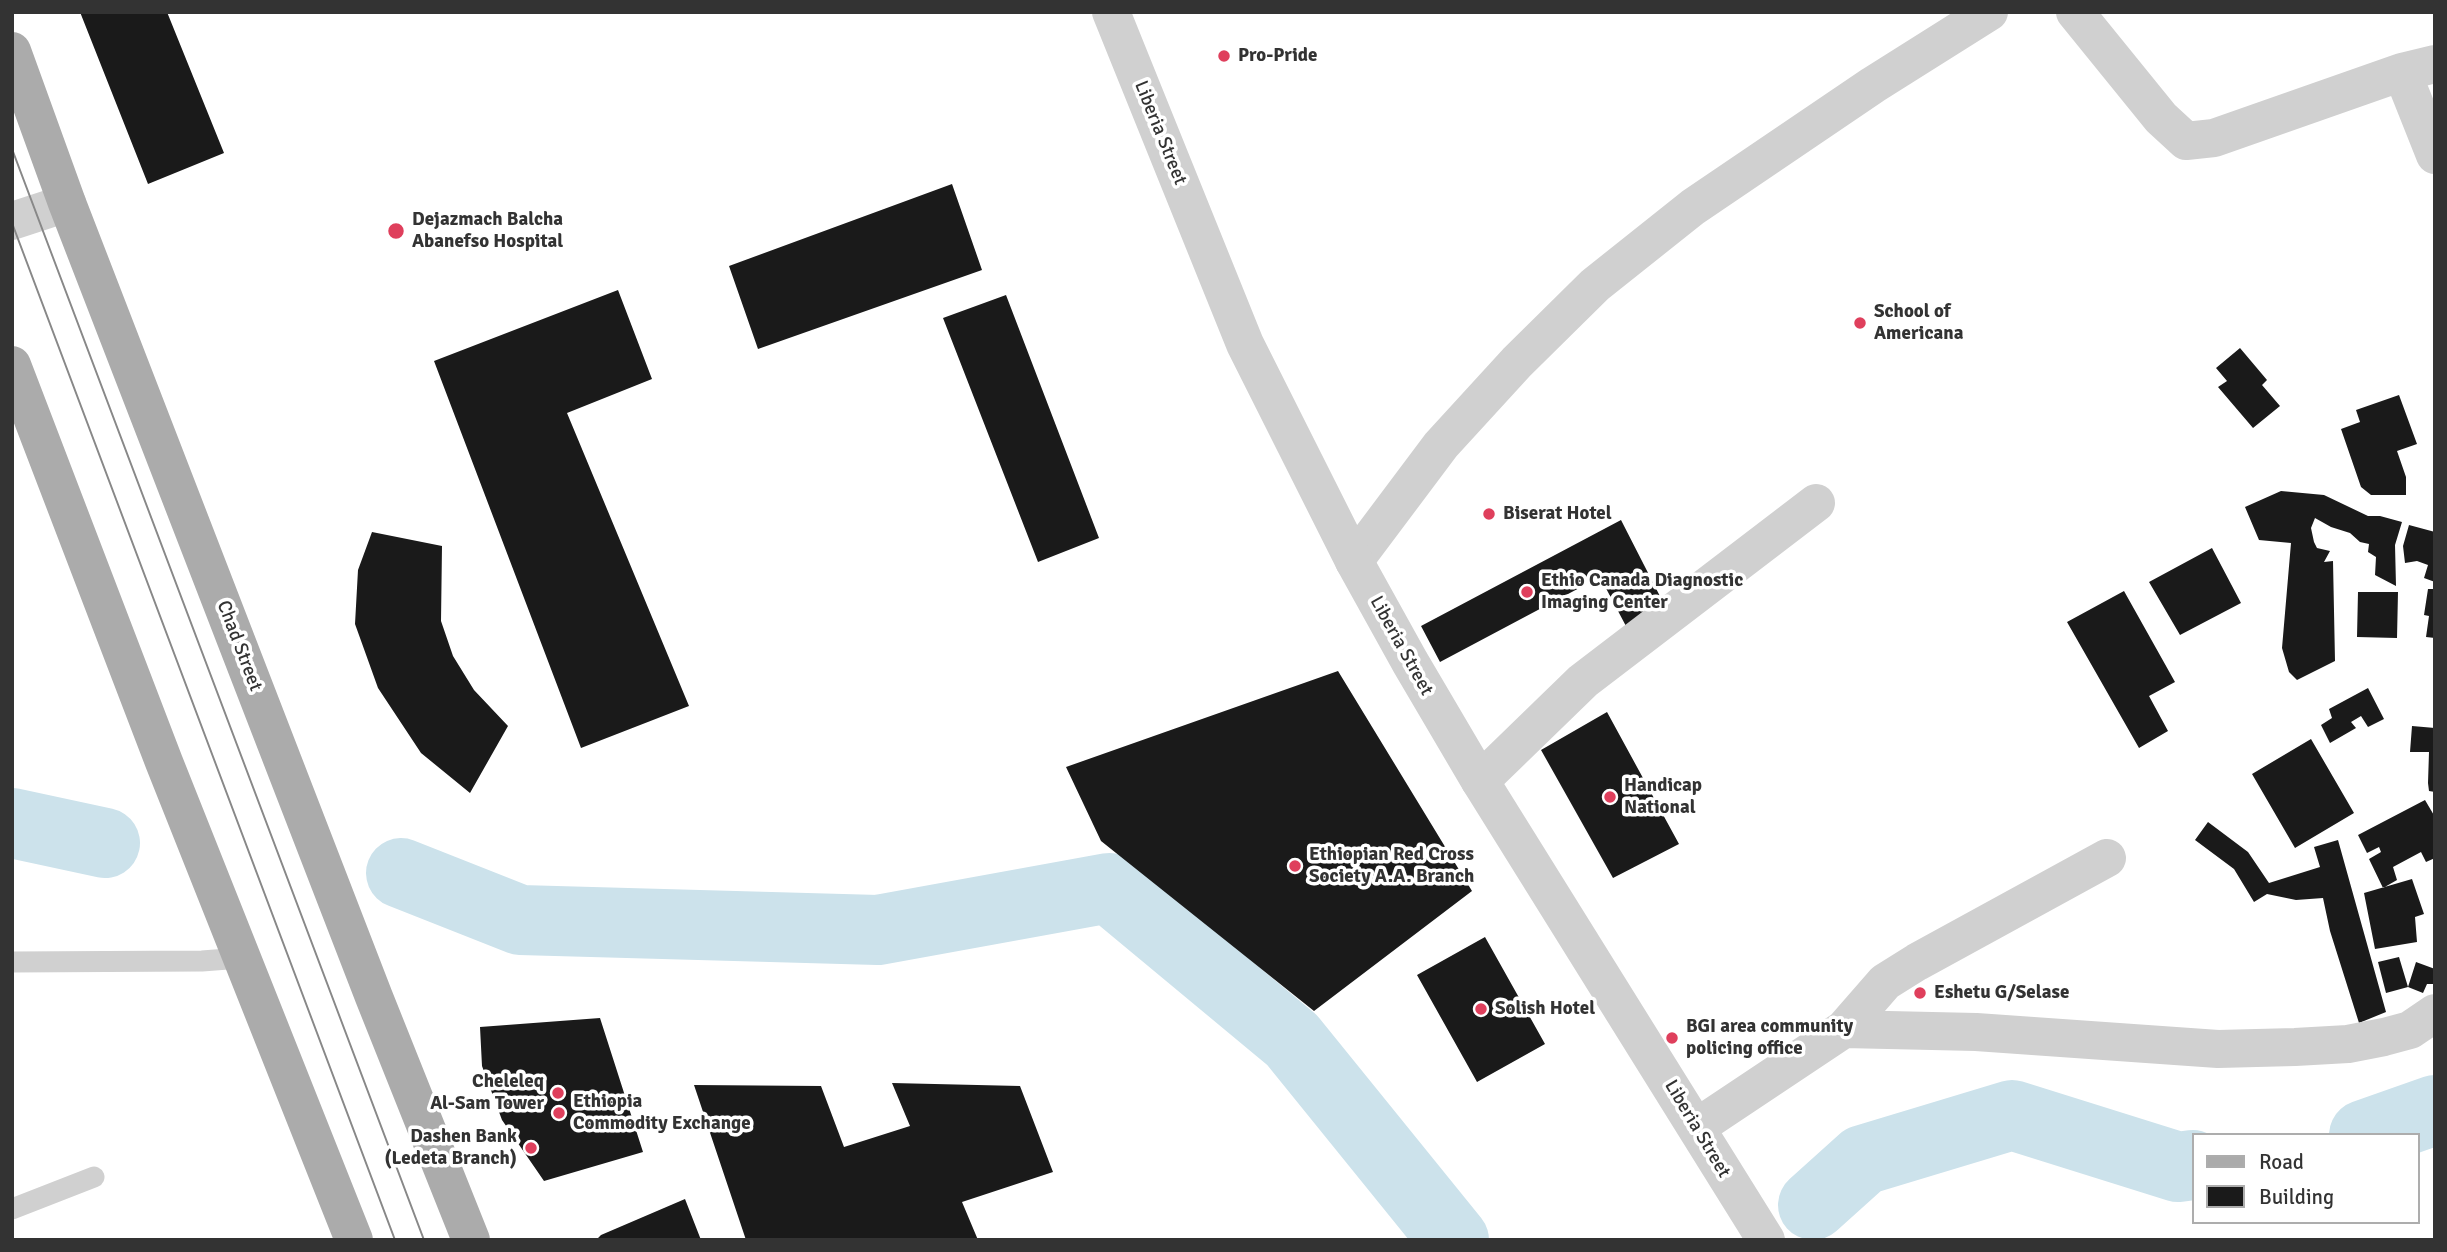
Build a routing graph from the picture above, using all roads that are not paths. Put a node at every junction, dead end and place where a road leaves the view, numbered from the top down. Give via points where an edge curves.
1 (1111, 12) edge
2 (1989, 12) edge
3 (2075, 12) edge
4 (12, 51) edge
5 (2418, 68) edge
6 (2435, 155) edge
7 (67, 202) junction
8 (12, 221) edge
9 (12, 365) edge
10 (1816, 503) dead end
11 (1354, 561) junction
12 (1480, 780) junction
13 (2106, 858) dead end
14 (242, 958) junction
15 (12, 962) edge
16 (2435, 1013) edge
17 (1844, 1029) junction
18 (1697, 1127) junction
19 (94, 1177) dead end
20 (337, 1195) junction
21 (12, 1209) edge
22 (342, 1240) edge
23 (354, 1240) edge
24 (471, 1240) edge
25 (1766, 1240) edge

1 - 11 street, Liberia Street via 1245,344
2 - 11 street via 1693,207 1595,285 1441,445
3 - 5 street via 2161,118 2186,141 2214,138
4 - 7 main road, Chad Street
5 - 6 street
7 - 8 street
7 - 24 main road, Chad Street
9 - 14 main road
10 - 12 street via 1583,681
11 - 12 street, Liberia Street
12 - 18 street, Liberia Street
13 - 17 street via 1885,982
14 - 15 lane
14 - 20 main road
16 - 17 street via 2410,1030 2384,1037 2295,1047 2218,1049 1976,1032
17 - 18 street
18 - 25 street, Liberia Street
19 - 21 lane
20 - 22 main road
20 - 23 main road

